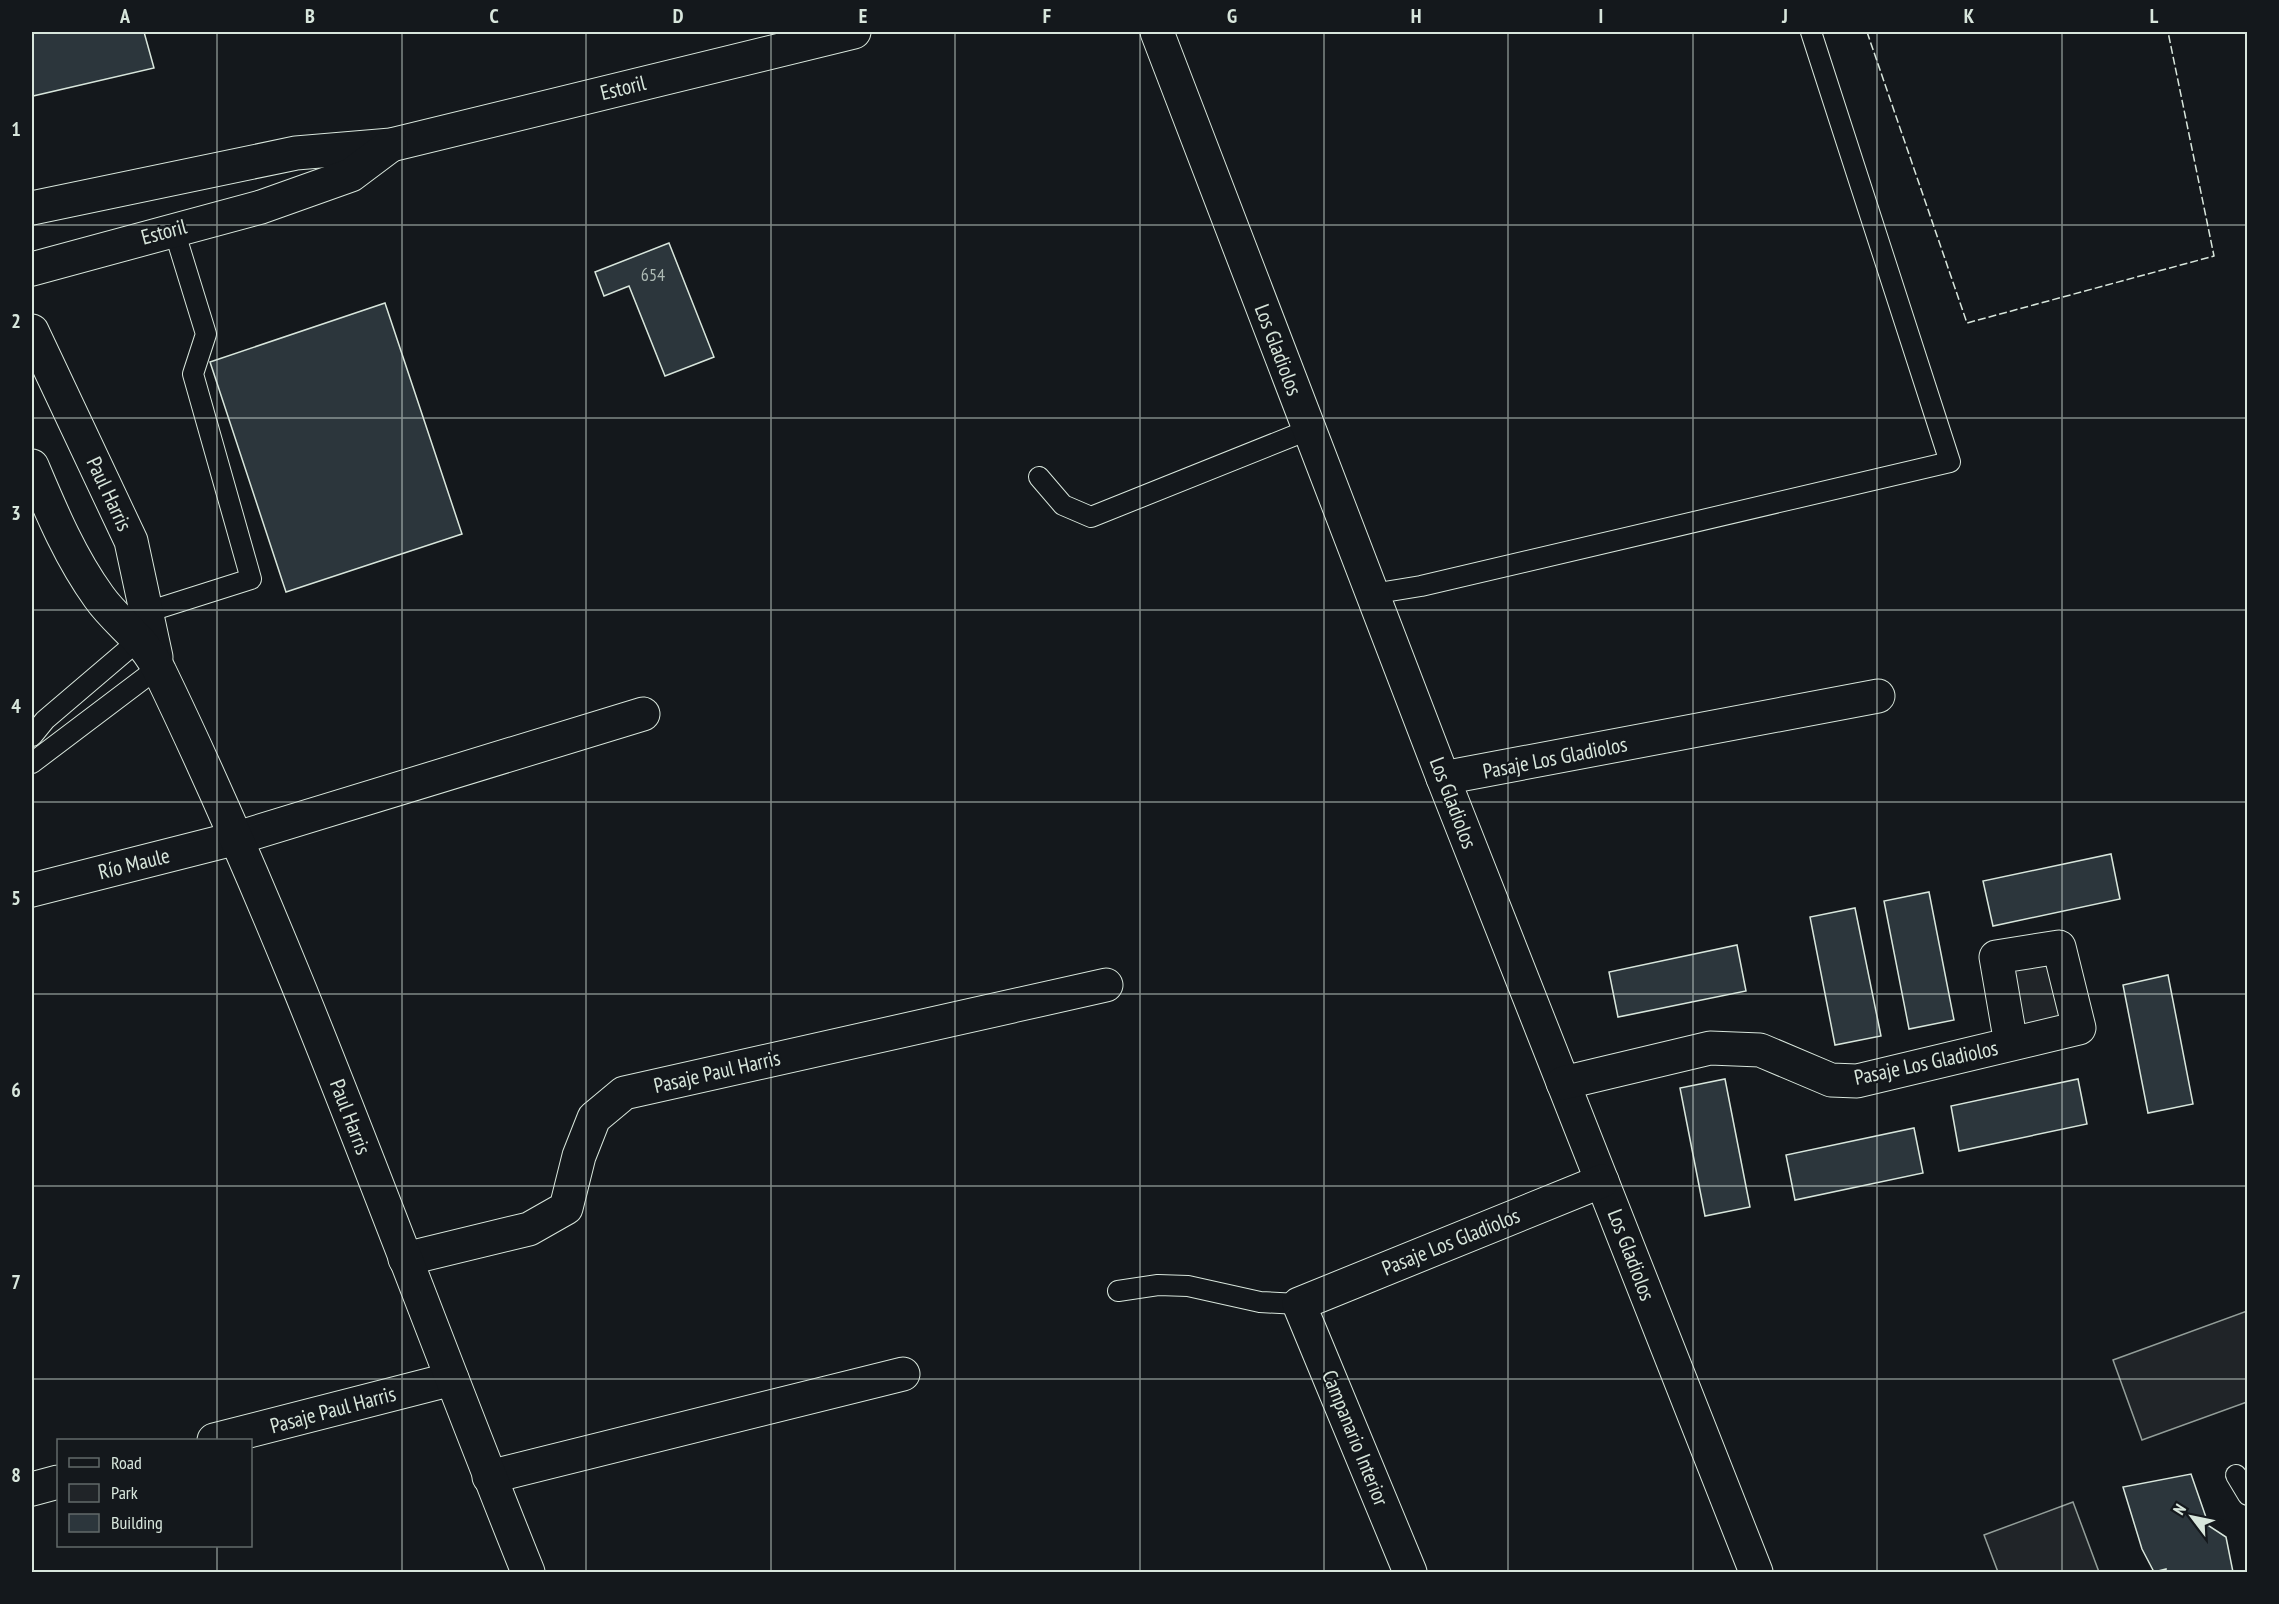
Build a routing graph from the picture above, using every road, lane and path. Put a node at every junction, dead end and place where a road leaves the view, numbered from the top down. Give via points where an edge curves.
1 (854, 32) edge
2 (1157, 32) edge
3 (1811, 32) edge
4 (391, 145) junction
5 (32, 208) edge
6 (174, 230) junction
7 (32, 268) edge
8 (32, 331) edge
9 (1308, 430) junction
10 (32, 466) edge
11 (1039, 477) dead end
12 (1372, 594) junction
13 (143, 626) junction
14 (159, 668) junction
15 (1878, 696) dead end
16 (643, 714) dead end
17 (32, 736) edge
18 (32, 763) edge
19 (1443, 778) junction
20 (237, 838) junction
21 (32, 890) edge
22 (1106, 985) dead end
23 (2011, 1044) dead end
24 (1563, 1083) junction
25 (1602, 1181) junction
26 (405, 1259) junction
27 (1118, 1291) dead end
28 (1299, 1304) junction
29 (903, 1374) dead end
30 (452, 1379) junction
31 (218, 1439) edge
32 (2236, 1475) dead end
33 (489, 1477) junction
34 (57, 1482) edge
35 (32, 1489) edge
36 (2247, 1495) edge
37 (528, 1572) edge
38 (1410, 1572) edge
39 (1756, 1572) edge

1 - 4 street, Estoril
2 - 9 street, Los Gladiolos
3 - 12 lane via 1950,462 1421,586
4 - 5 street, Estoril via 296,153
4 - 6 street, Estoril via 351,175 261,207
6 - 7 street, Estoril
6 - 13 lane via 206,334 193,374 251,579
8 - 13 street, Paul Harris via 131,541
9 - 11 lane via 1091,517 1062,505
9 - 12 street, Los Gladiolos
10 - 13 street, Paul Harris via 64,539 100,598
12 - 19 street, Los Gladiolos
13 - 14 street, Paul Harris
13 - 17 lane
14 - 18 lane
14 - 20 street, Paul Harris
15 - 19 street, Pasaje Los Gladiolos
16 - 20 street
19 - 24 street, Los Gladiolos
20 - 21 street, Río Maule
20 - 26 street, Paul Harris
22 - 26 street, Pasaje Paul Harris via 624,1093 594,1118 579,1156 566,1208 529,1229
23 - 24 street, Pasaje Los Gladiolos via 1857,1081 1831,1080 1760,1050 1710,1048
24 - 25 street, Los Gladiolos
25 - 28 street, Pasaje Los Gladiolos
25 - 39 street, Los Gladiolos
26 - 30 street, Paul Harris
27 - 28 lane via 1158,1285 1188,1286 1260,1302
28 - 38 street, Campanario Interior
29 - 33 street
30 - 31 street, Pasaje Paul Harris
30 - 33 street, Paul Harris
32 - 36 lane
33 - 37 street, Paul Harris
34 - 35 street

